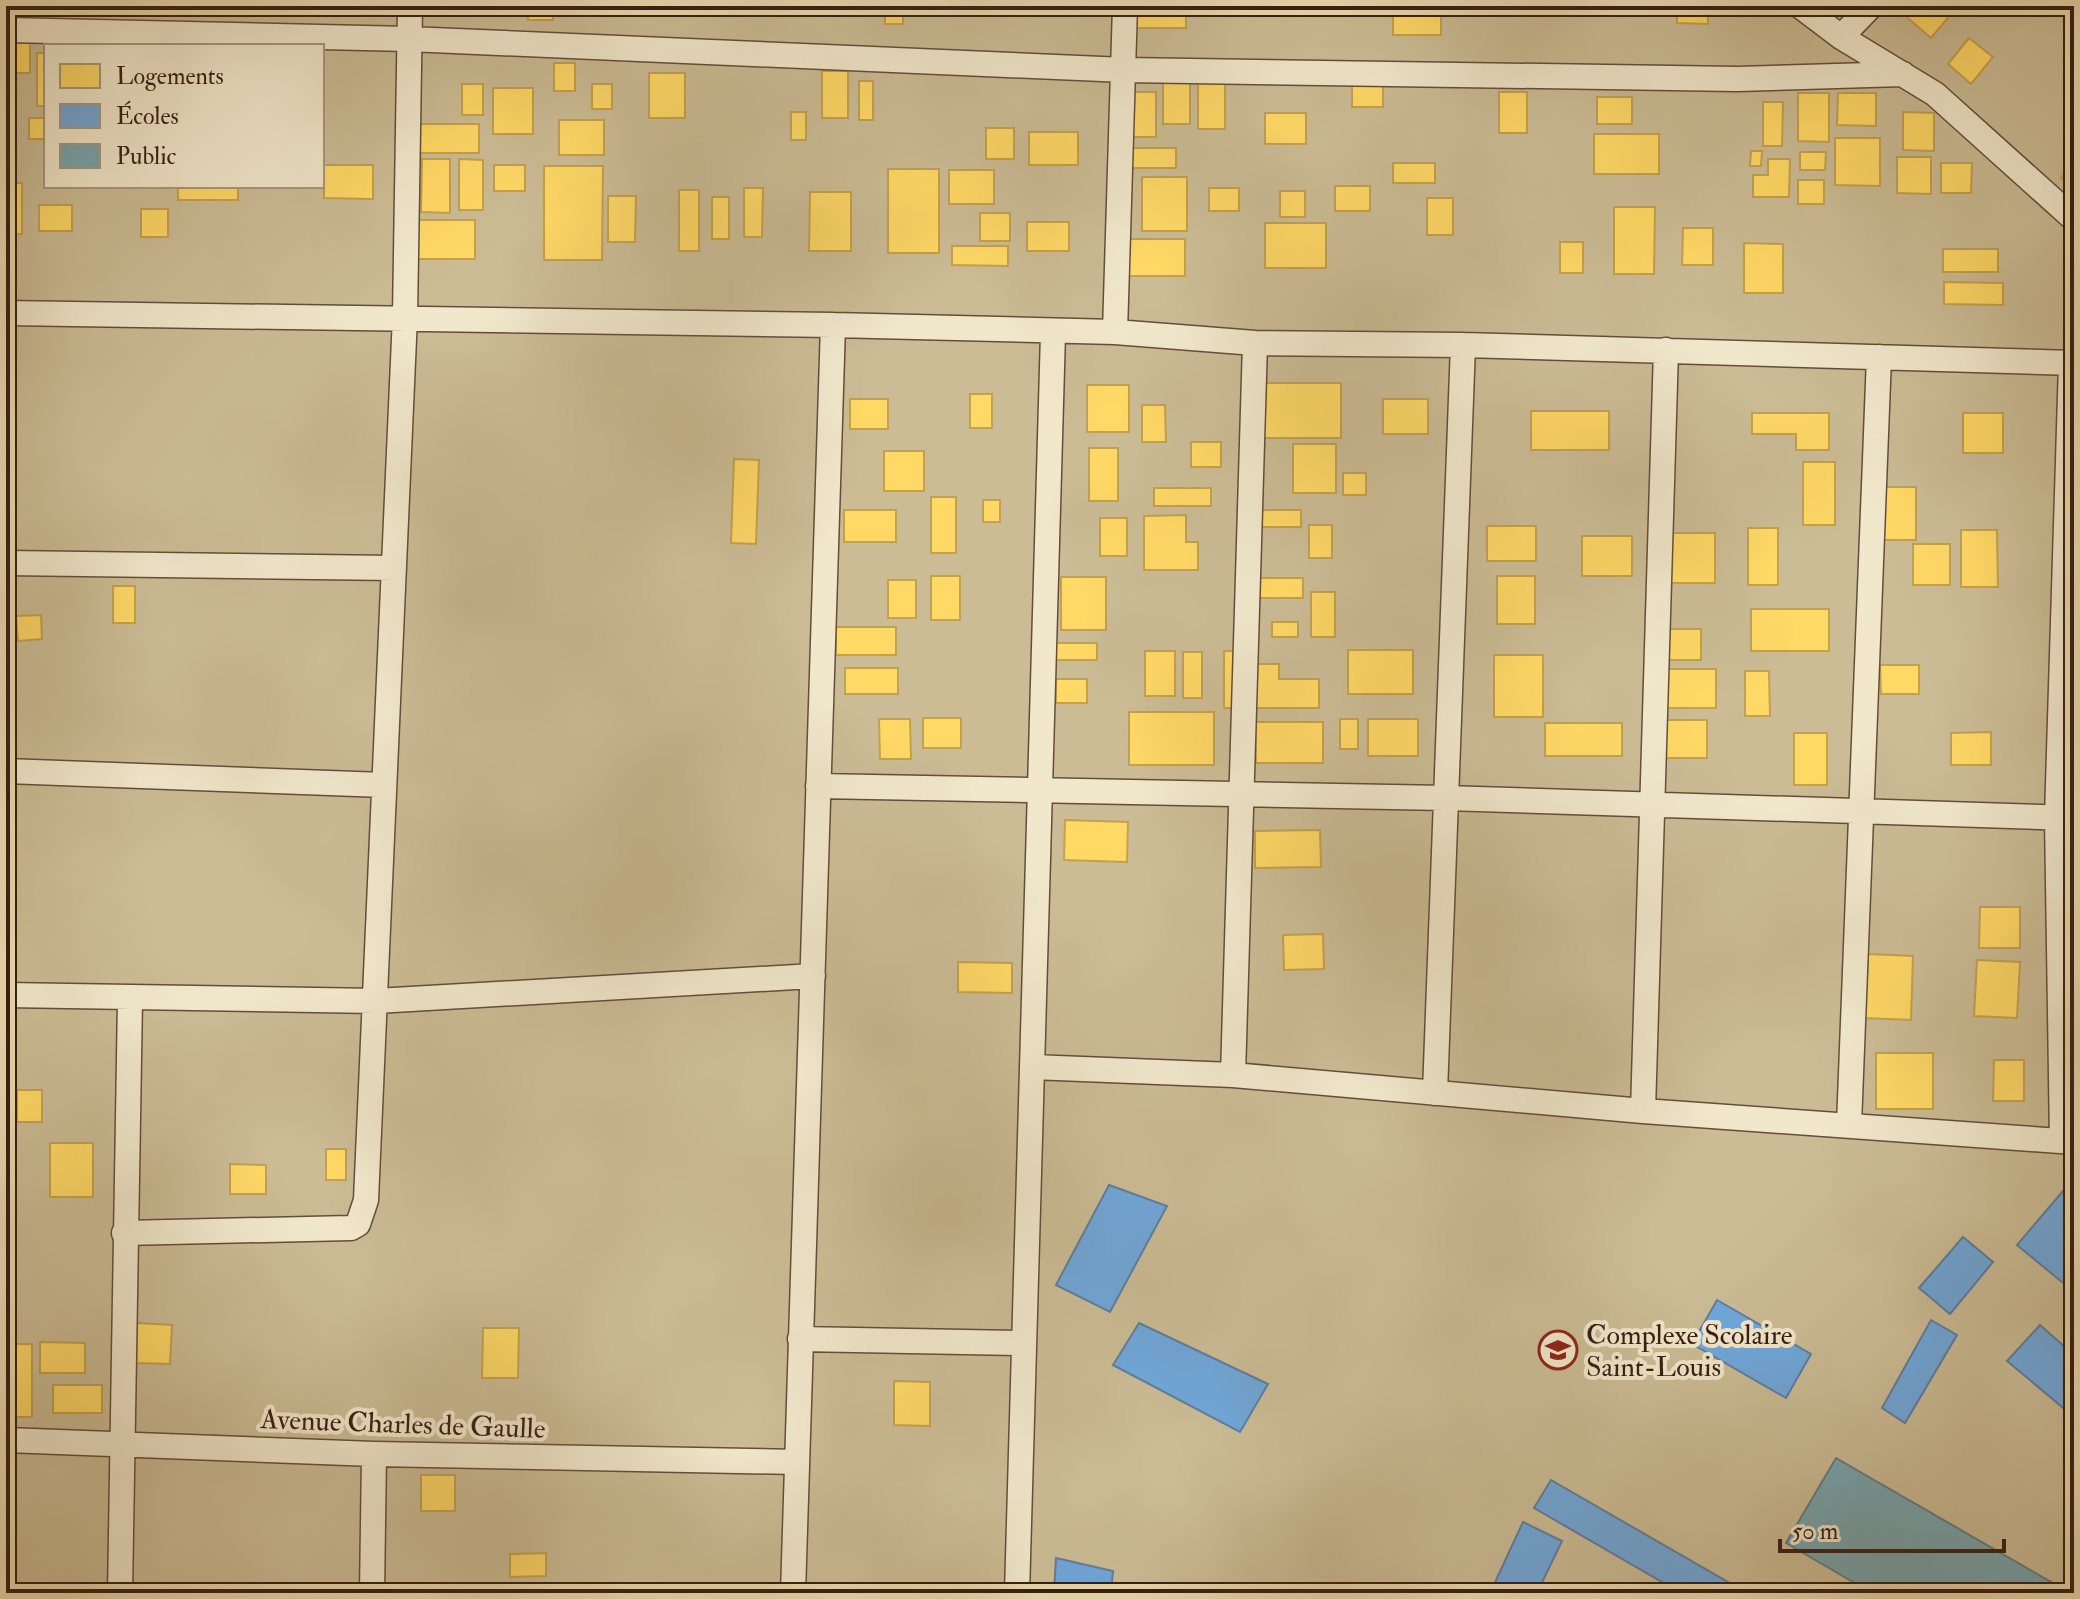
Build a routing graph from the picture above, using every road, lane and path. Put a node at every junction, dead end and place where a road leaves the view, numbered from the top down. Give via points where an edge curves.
1 (410, 6) edge
2 (1125, 6) edge
3 (1800, 6) edge
4 (1871, 6) edge
5 (6, 30) edge
6 (1841, 37) junction
7 (409, 39) junction
8 (1125, 70) junction
9 (1903, 74) junction
10 (2074, 219) edge
11 (6, 313) edge
12 (405, 316) junction
13 (833, 325) junction
14 (1115, 332) junction
15 (1053, 333) junction
16 (1255, 343) junction
17 (1463, 345) junction
18 (1666, 350) junction
19 (1879, 357) junction
20 (2072, 363) edge
21 (6, 563) edge
22 (394, 568) junction
23 (6, 771) edge
24 (384, 785) junction
25 (818, 786) junction
26 (1041, 789) junction
27 (1244, 795) junction
28 (1445, 798) junction
29 (1650, 805) junction
30 (1860, 812) junction
31 (2066, 817) edge
32 (813, 976) junction
33 (6, 995) edge
34 (130, 999) junction
35 (376, 1001) junction
36 (1032, 1067) junction
37 (1233, 1075) junction
38 (1435, 1093) junction
39 (1643, 1111) junction
40 (1849, 1125) junction
41 (2068, 1142) edge
42 (124, 1233) junction
43 (800, 1339) junction
44 (1022, 1343) junction
45 (6, 1440) edge
46 (123, 1443) junction
47 (374, 1454) junction
48 (797, 1462) junction
49 (120, 1593) edge
50 (372, 1593) edge
51 (793, 1593) edge
52 (1017, 1593) edge

1 - 7 street
2 - 8 street
3 - 6 street
4 - 6 street
5 - 7 street
6 - 9 street
7 - 8 street
7 - 12 street
8 - 9 street via 1737,79
8 - 14 street
9 - 10 street via 1947,104
11 - 12 street
12 - 13 street
12 - 22 street
13 - 15 street
13 - 25 street
14 - 15 street
14 - 16 street
15 - 26 street
16 - 17 street
16 - 27 street
17 - 18 street
17 - 28 street
18 - 19 street
18 - 29 street
19 - 20 street
19 - 30 street
20 - 31 street
21 - 22 street
22 - 24 street
23 - 24 street
24 - 35 street
25 - 26 street
25 - 32 street
26 - 27 street
26 - 36 street
27 - 28 street
27 - 37 street
28 - 29 street
28 - 38 street
29 - 30 street
29 - 39 street
30 - 31 street
30 - 40 street
31 - 41 street
32 - 35 street
32 - 43 street
33 - 34 street
34 - 35 street
34 - 42 street
35 - 42 street via 366,1200 358,1224
36 - 37 street
36 - 44 street
37 - 38 street
38 - 39 street
39 - 40 street
40 - 41 street
42 - 46 street
43 - 44 street
43 - 48 street
44 - 52 street
45 - 46 street, Avenue Charles de Gaulle
46 - 47 street, Avenue Charles de Gaulle
46 - 49 street
47 - 48 street, Avenue Charles de Gaulle
47 - 50 street
48 - 51 street

